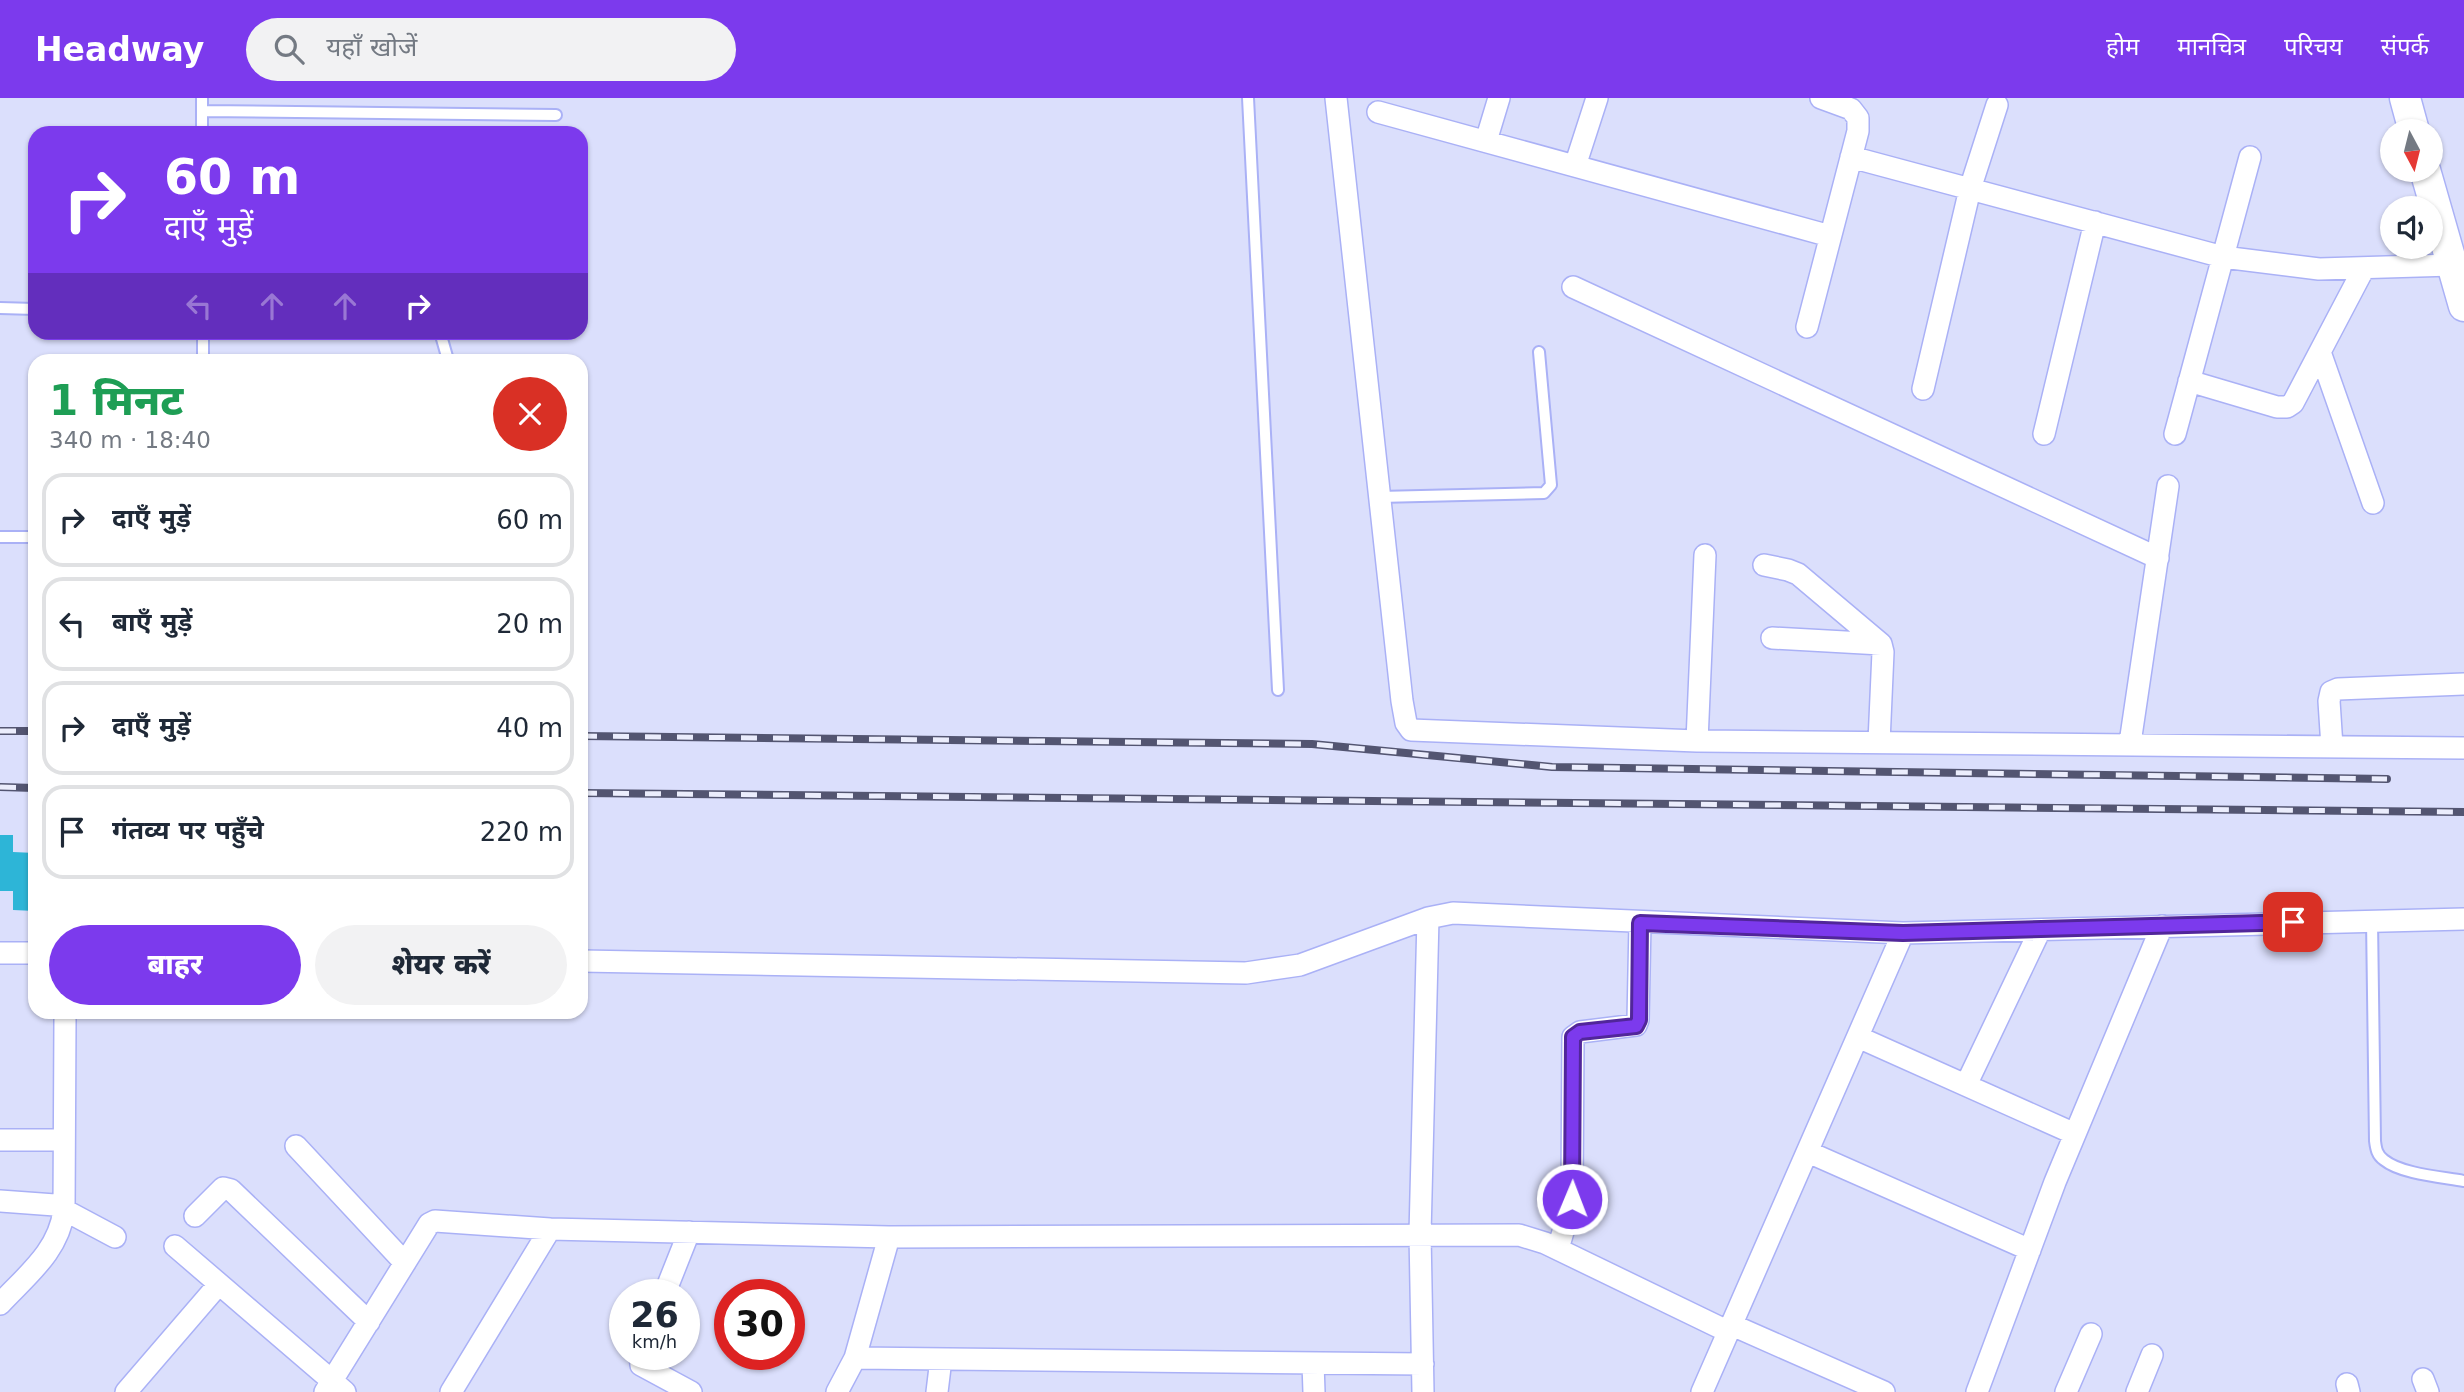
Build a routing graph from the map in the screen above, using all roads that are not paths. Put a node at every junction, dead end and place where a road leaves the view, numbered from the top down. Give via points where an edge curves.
1 (202, 98) edge
2 (1248, 98) edge
3 (1336, 98) edge
4 (1499, 98) edge
5 (1597, 98) edge
6 (1821, 98) edge
7 (2404, 98) edge
8 (1997, 105) dead end
9 (202, 111) junction
10 (1378, 112) dead end
11 (556, 115) dead end
12 (2410, 119) edge
13 (202, 126) edge
14 (1486, 142) junction
15 (1851, 157) junction
16 (2250, 158) dead end
17 (1575, 166) junction
18 (2428, 182) edge
19 (1970, 189) junction
20 (2095, 222) junction
21 (1830, 236) junction
22 (2223, 257) junction
23 (2452, 265) junction
24 (2364, 268) junction
25 (1573, 287) dead end
26 (2464, 306) edge
27 (0, 308) edge
28 (28, 309) edge
29 (1807, 327) dead end
30 (1539, 352) dead end
31 (2320, 352) junction
32 (2189, 381) junction
33 (1923, 389) dead end
34 (2044, 434) dead end
35 (2175, 434) dead end
36 (2168, 486) dead end
37 (1379, 497) junction
38 (2373, 503) dead end
39 (0, 537) edge
40 (28, 537) edge
41 (1705, 555) dead end
42 (2158, 558) junction
43 (1763, 565) dead end
44 (1772, 638) dead end
45 (1881, 644) junction
46 (2464, 684) edge
47 (1278, 690) dead end
48 (1697, 741) junction
49 (1879, 742) junction
50 (2130, 743) junction
51 (2332, 747) junction
52 (2464, 748) edge
53 (1428, 918) junction
54 (2464, 919) edge
55 (2372, 920) junction
56 (1640, 923) junction
57 (2162, 926) junction
58 (2040, 930) junction
59 (1903, 933) junction
60 (0, 953) edge
61 (28, 953) edge
62 (588, 961) edge
63 (65, 1020) dead end
64 (1858, 1037) junction
65 (1966, 1086) junction
66 (2075, 1134) junction
67 (0, 1140) edge
68 (64, 1140) junction
69 (296, 1146) dead end
70 (1808, 1152) junction
71 (2464, 1181) edge
72 (0, 1201) edge
73 (64, 1210) junction
74 (195, 1216) dead end
75 (550, 1229) junction
76 (690, 1232) junction
77 (1420, 1234) junction
78 (115, 1237) dead end
79 (889, 1237) junction
80 (175, 1246) dead end
81 (1558, 1249) junction
82 (2030, 1250) junction
83 (405, 1263) junction
84 (671, 1279) edge
85 (219, 1284) junction
86 (0, 1304) edge
87 (369, 1322) junction
88 (1730, 1329) junction
89 (2091, 1334) dead end
90 (2151, 1355) dead end
91 (855, 1359) junction
92 (942, 1359) junction
93 (1313, 1363) junction
94 (1423, 1364) junction
95 (650, 1370) edge
96 (333, 1389) edge
97 (126, 1392) edge
98 (451, 1392) edge
99 (691, 1392) edge
100 (837, 1392) edge
101 (937, 1392) edge
102 (1314, 1392) edge
103 (1423, 1392) edge
104 (1702, 1392) edge
105 (1884, 1392) edge
106 (1978, 1392) edge
107 (2066, 1392) edge
108 (2137, 1392) edge

1 - 9 lane
2 - 47 lane
3 - 37 street
4 - 14 street
5 - 17 street
6 - 15 street via 1851,109 1858,118
7 - 12 street
8 - 19 street
9 - 11 lane
9 - 13 lane
10 - 14 street
14 - 17 street
15 - 19 street
15 - 21 street
16 - 22 street
17 - 21 street
18 - 23 street
19 - 20 street
19 - 33 street
20 - 22 street
20 - 34 street
21 - 29 street
22 - 24 street via 2295,267
22 - 32 street
23 - 24 street
23 - 26 street
24 - 31 street
25 - 42 street
27 - 28 lane
30 - 37 lane via 1549,490
31 - 32 street via 2287,407
31 - 38 street
32 - 35 street
36 - 42 street
37 - 48 street via 1402,701 1412,730
39 - 40 lane
41 - 48 street
42 - 50 street
43 - 45 street via 1798,575
44 - 45 street
45 - 49 street
46 - 51 street via 2331,692
48 - 49 street
49 - 50 street
50 - 51 street
51 - 52 street
53 - 56 street via 1469,913
53 - 62 street via 1300,965 1246,973
53 - 77 street
54 - 55 street
55 - 57 street
55 - 71 lane via 2377,1153 2397,1168
56 - 59 street
56 - 81 street via 1636,1026 1580,1032 1573,1037 1572,1190
57 - 58 street
57 - 66 street
58 - 59 street
58 - 65 street
59 - 64 street
60 - 61 street
63 - 68 street
64 - 65 street
64 - 70 street
65 - 66 street
66 - 82 street
67 - 68 street
68 - 73 street
69 - 83 street
70 - 82 street
70 - 88 street
72 - 73 street via 45,1203
73 - 78 street
73 - 86 street via 56,1240
74 - 87 street via 227,1188
75 - 76 street
75 - 83 street via 435,1221
75 - 98 street
76 - 79 street
76 - 84 street
77 - 79 street
77 - 81 street via 1520,1235
77 - 94 street
79 - 91 street
80 - 85 street
81 - 88 street
82 - 106 street
83 - 87 street
85 - 96 street
85 - 97 street
87 - 96 street
88 - 104 street
88 - 105 street
89 - 107 street
90 - 108 street
91 - 92 street
91 - 100 street
92 - 93 street
92 - 101 street
93 - 94 street
93 - 102 street
94 - 103 street
95 - 99 street

